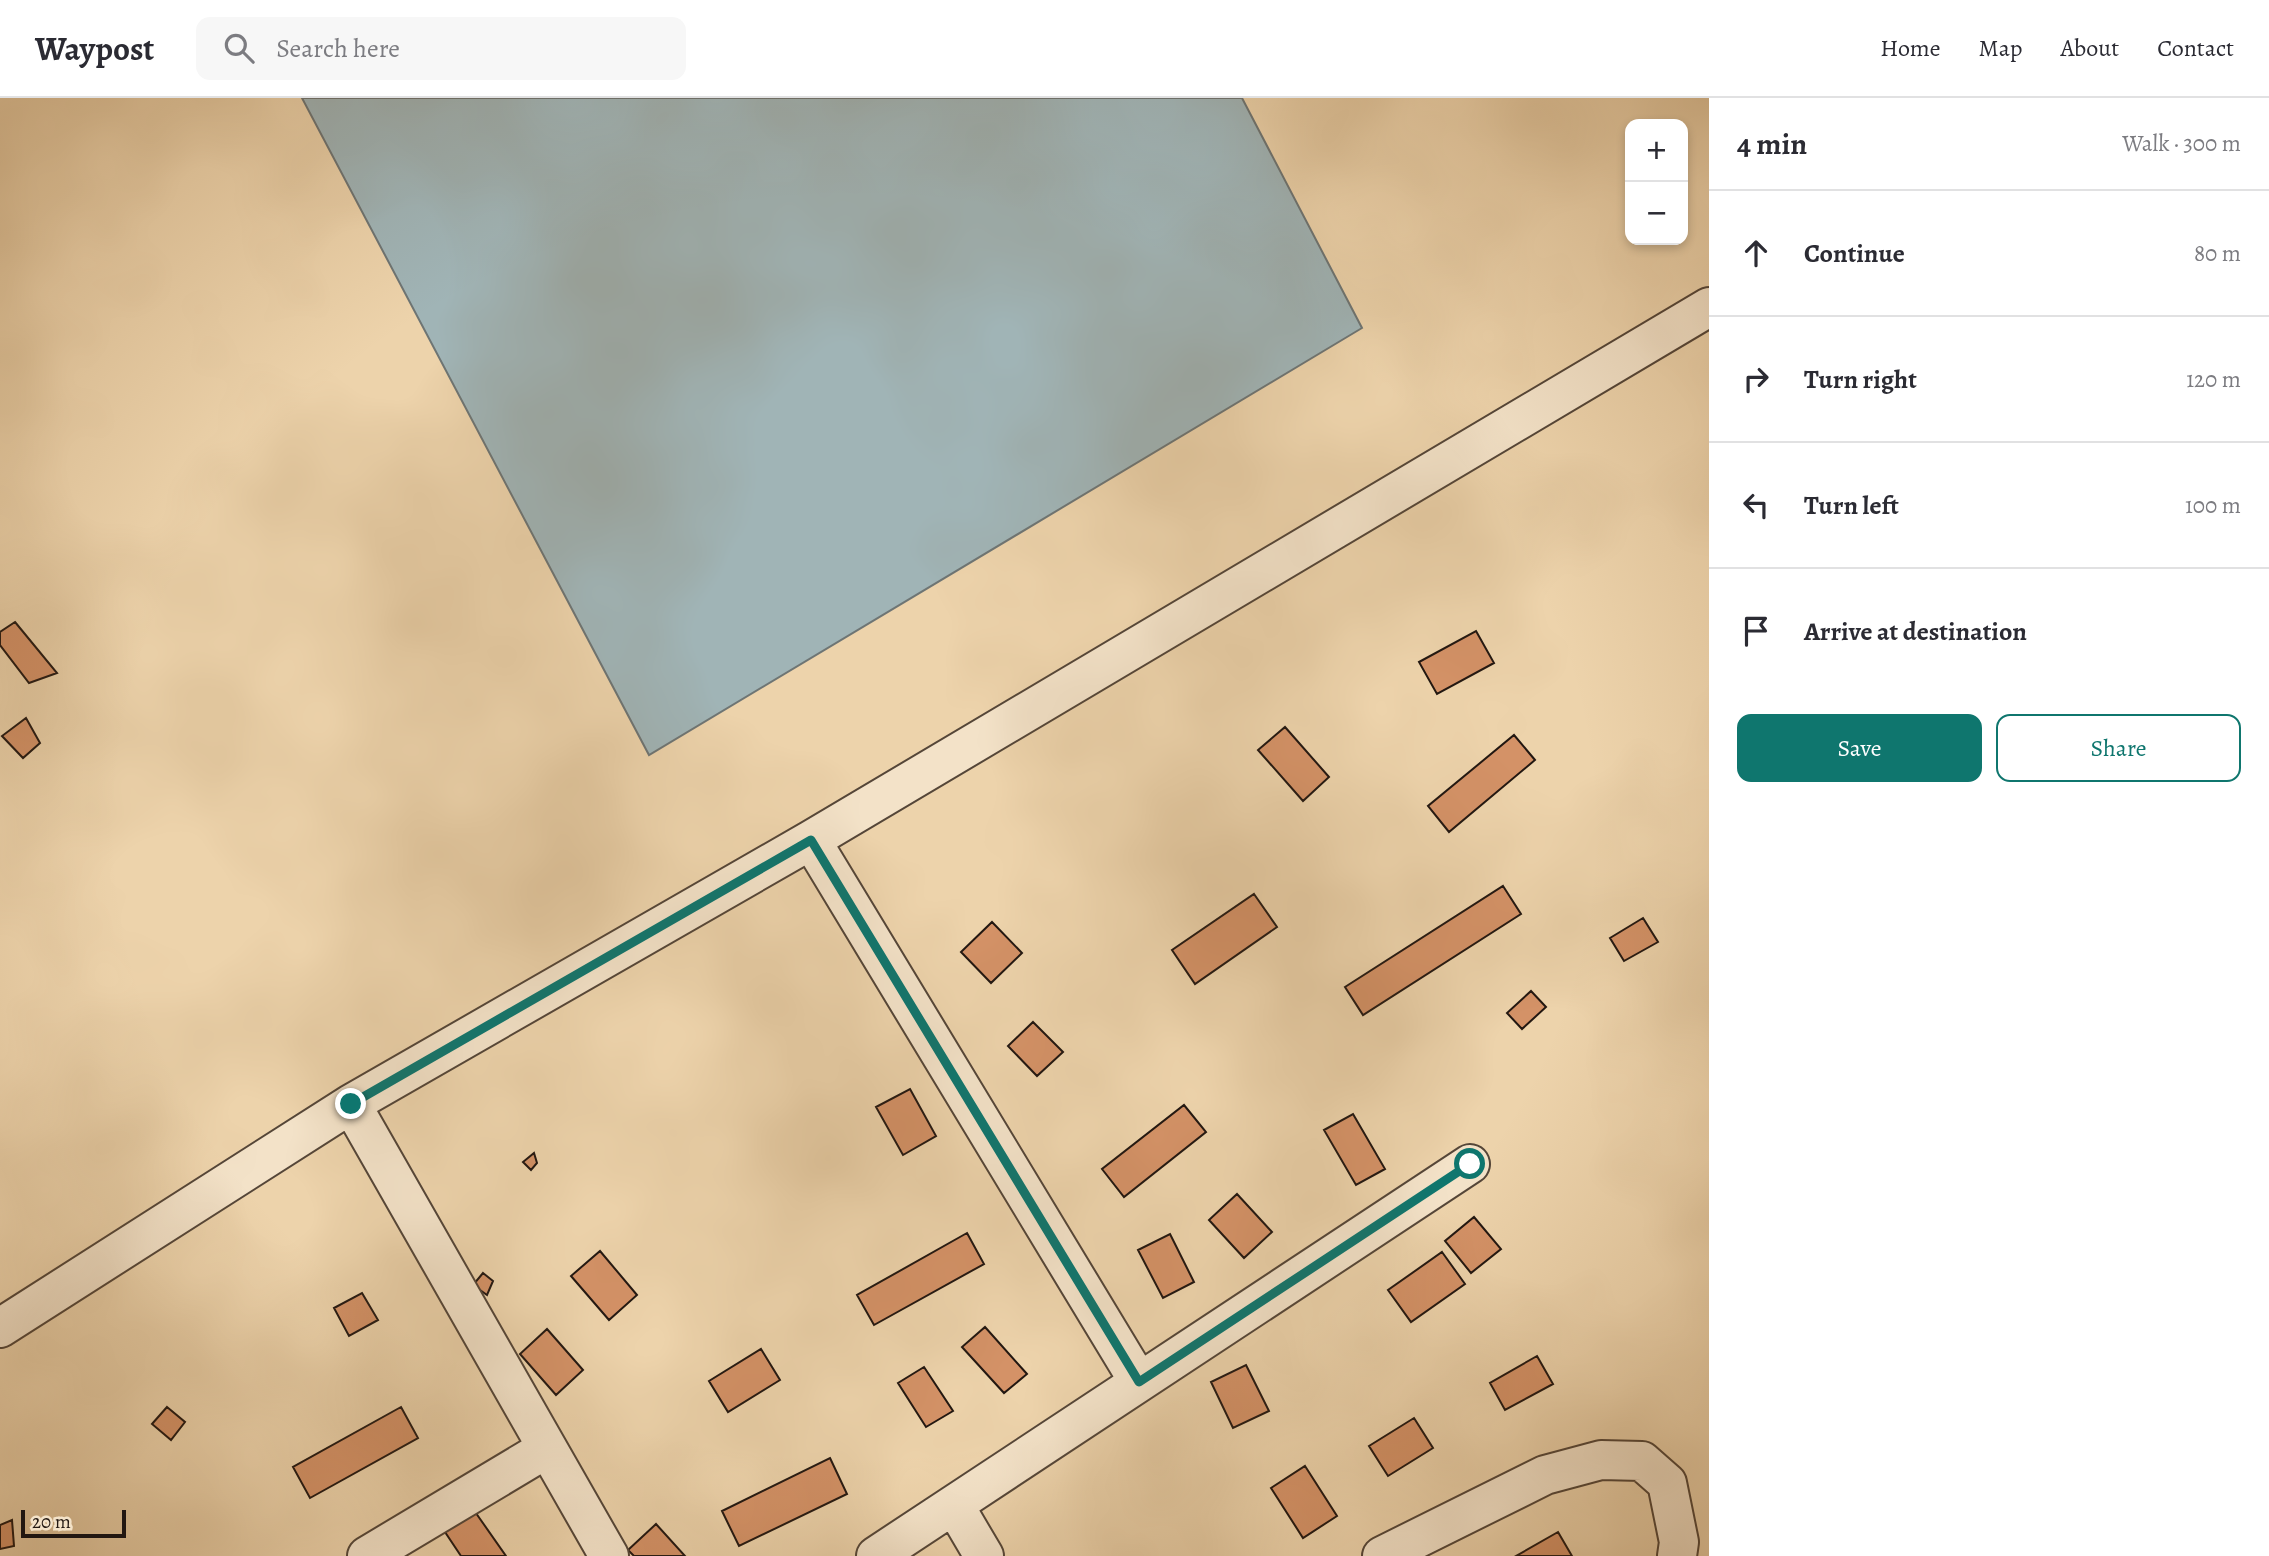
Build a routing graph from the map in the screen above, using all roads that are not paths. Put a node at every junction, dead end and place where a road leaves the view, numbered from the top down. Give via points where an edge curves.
1 (1709, 307) edge
2 (811, 840) junction
3 (351, 1104) junction
4 (1470, 1164) dead end
5 (0, 1328) edge
6 (1139, 1382) junction
7 (546, 1449) junction
8 (954, 1505) junction
9 (367, 1556) edge
10 (609, 1556) edge
11 (876, 1556) edge
12 (984, 1556) edge
13 (1382, 1556) edge
14 (1677, 1556) edge

1 - 2 street
2 - 3 street
2 - 6 street
3 - 5 street
3 - 7 street
4 - 6 street
6 - 8 street
7 - 9 street
7 - 10 street
8 - 11 street
8 - 12 street
13 - 14 street via 1545,1475 1601,1460 1642,1461 1667,1483 1679,1542

